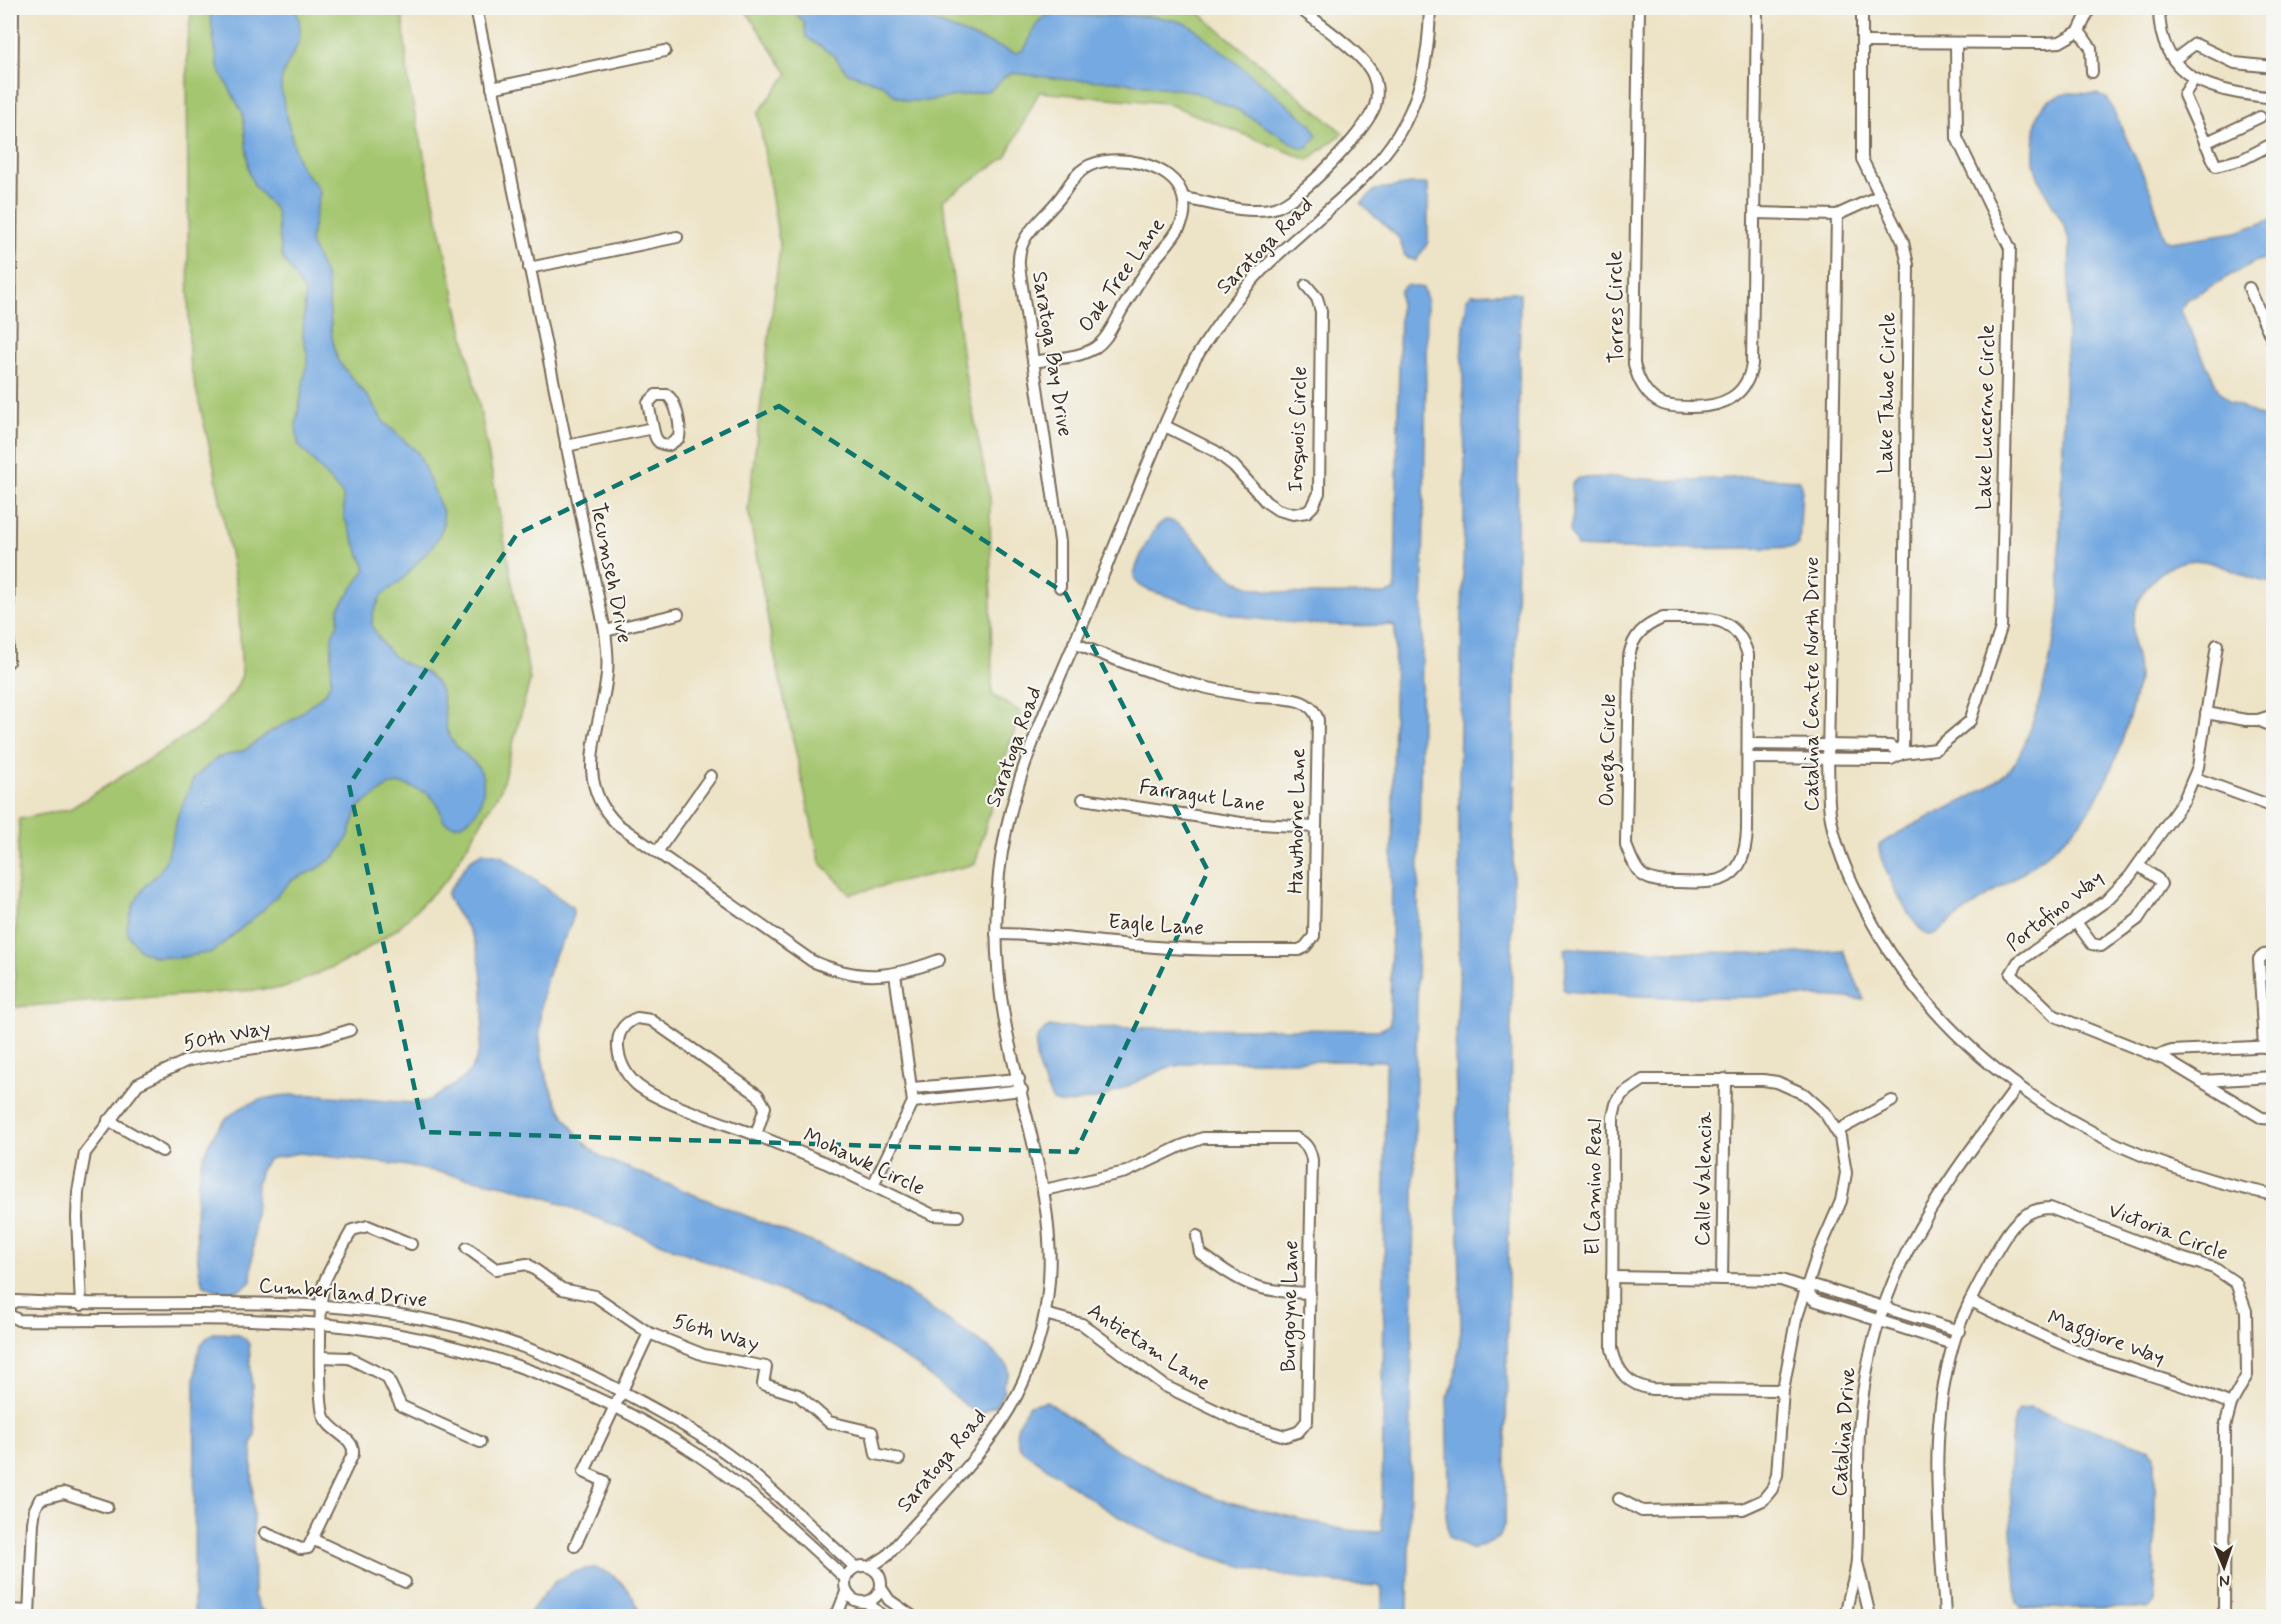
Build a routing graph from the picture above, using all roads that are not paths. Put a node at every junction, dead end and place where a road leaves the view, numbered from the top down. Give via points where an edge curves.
1 (12, 8) edge
2 (476, 8) edge
3 (1299, 8) edge
4 (1430, 8) edge
5 (1639, 8) edge
6 (1757, 8) edge
7 (1862, 8) edge
8 (2090, 8) edge
9 (2159, 8) edge
10 (2079, 31) junction
11 (1862, 42) junction
12 (1956, 44) junction
13 (665, 51) dead end
14 (2175, 59) junction
15 (2274, 67) edge
16 (2092, 72) dead end
17 (2194, 79) junction
18 (492, 88) junction
19 (2274, 98) edge
20 (2260, 117) dead end
21 (2205, 143) junction
22 (2274, 143) edge
23 (1879, 196) junction
24 (1184, 198) junction
25 (1755, 213) junction
26 (1837, 215) junction
27 (677, 237) dead end
28 (529, 268) junction
29 (1306, 285) dead end
30 (2249, 288) dead end
31 (2268, 321) edge
32 (2274, 344) edge
33 (1034, 362) junction
34 (1165, 426) junction
35 (653, 428) junction
36 (566, 446) junction
37 (1060, 587) dead end
38 (678, 614) dead end
39 (605, 631) junction
40 (1074, 643) junction
41 (2217, 645) dead end
42 (8, 662) edge
43 (2206, 713) junction
44 (2274, 715) edge
45 (2258, 720) junction
46 (2274, 727) edge
47 (1748, 744) junction
48 (1828, 745) junction
49 (1903, 753) junction
50 (1748, 758) junction
51 (1828, 760) junction
52 (711, 776) dead end
53 (2195, 778) junction
54 (1083, 799) dead end
55 (2274, 807) edge
56 (1316, 827) junction
57 (657, 852) junction
58 (2138, 865) junction
59 (2076, 922) junction
60 (996, 934) junction
61 (1310, 942) joint
62 (2274, 954) edge
63 (939, 960) dead end
64 (895, 974) junction
65 (350, 1030) dead end
66 (2269, 1046) edge
67 (2156, 1056) junction
68 (2274, 1077) edge
69 (1019, 1078) junction
70 (1725, 1079) junction
71 (2200, 1082) junction
72 (2017, 1087) junction
73 (912, 1088) junction
74 (1022, 1090) junction
75 (1892, 1101) dead end
76 (913, 1102) junction
77 (2274, 1119) edge
78 (108, 1120) junction
79 (1837, 1131) junction
80 (756, 1135) junction
81 (162, 1151) dead end
82 (873, 1185) junction
83 (1044, 1190) junction
84 (2274, 1195) edge
85 (958, 1216) dead end
86 (1197, 1236) dead end
87 (411, 1244) dead end
88 (467, 1248) dead end
89 (1611, 1277) junction
90 (1722, 1279) junction
91 (1805, 1288) junction
92 (1310, 1293) junction
93 (1970, 1301) junction
94 (8, 1305) edge
95 (81, 1305) junction
96 (1884, 1306) junction
97 (8, 1314) edge
98 (1045, 1314) junction
99 (322, 1315) junction
100 (1879, 1320) junction
101 (1959, 1330) junction
102 (649, 1334) junction
103 (1953, 1344) junction
104 (321, 1357) junction
105 (1783, 1390) junction
106 (622, 1391) junction
107 (2231, 1404) junction
108 (615, 1406) junction
109 (1298, 1432) joint
110 (480, 1442) dead end
111 (899, 1459) dead end
112 (1619, 1499) dead end
113 (106, 1507) dead end
114 (265, 1533) dead end
115 (314, 1540) junction
116 (575, 1546) dead end
117 (887, 1556) junction
118 (1857, 1562) junction
119 (855, 1567) junction
120 (870, 1567) junction
121 (845, 1578) junction
122 (405, 1582) dead end
123 (881, 1583) junction
124 (846, 1592) junction
125 (862, 1602) junction
126 (8, 1610) edge
127 (836, 1613) edge
128 (29, 1614) edge
129 (882, 1617) edge
130 (912, 1617) edge
131 (1846, 1617) edge
132 (1870, 1617) edge
133 (1945, 1617) edge
134 (2224, 1617) edge

1 - 42 street
2 - 18 street, Tecumseh Drive
3 - 24 street via 1371,70 1377,91 1372,112 1339,156 1277,207 1256,210
4 - 34 street, Saratoga Road via 1421,84 1392,145 1360,183 1271,261 1230,306 1195,359
5 - 25 street, Torres Circle via 1634,364 1641,384 1664,405 1719,404 1736,396 1747,381 1752,364
6 - 25 street, Torres Circle
7 - 11 street, Lake Tahoe Circle
8 - 10 street
9 - 14 street via 2163,40
10 - 12 street via 2060,42
10 - 16 street via 2091,48
11 - 12 street
11 - 23 street, Lake Tahoe Circle via 1862,159
12 - 49 street, Lake Lucerne Circle via 1957,138 2010,248 2001,628 1970,721 1936,749
13 - 18 street
14 - 15 street via 2195,44 2235,63
14 - 17 street
17 - 19 street via 2217,90
17 - 21 street via 2184,94
18 - 28 street, Tecumseh Drive
20 - 21 street
21 - 22 street via 2214,163 2222,166
23 - 26 street
23 - 49 street, Lake Tahoe Circle via 1903,242 1908,265
24 - 33 street, Oak Tree Lane via 1180,225 1104,340 1086,352
24 - 33 street, Saratoga Bay Drive via 1172,177 1153,166 1100,162 1075,176 1029,232 1019,251
25 - 26 street
26 - 48 street, Catalina Centre North Drive
27 - 28 street
28 - 36 street, Tecumseh Drive
29 - 34 street, Iroquois Circle via 1317,298 1321,311 1319,493 1314,506 1300,514 1278,510 1215,452
30 - 31 street
31 - 32 street
33 - 37 street, Saratoga Bay Drive via 1060,542
34 - 40 street, Saratoga Road
35 - 35 street via 648,404 656,395 667,395 674,404 679,438 669,446 660,444
35 - 36 street
36 - 39 street, Tecumseh Drive
38 - 39 street
39 - 57 street, Tecumseh Drive via 608,671 591,758 592,782 611,818
40 - 56 street, Hawthorne Lane via 1182,683 1306,703 1318,720
40 - 60 street, Saratoga Road via 1030,750 1010,812 1000,870
41 - 43 street, Portofino Way
43 - 45 street
43 - 53 street, Portofino Way
44 - 45 street
45 - 46 street
47 - 48 street
47 - 50 street, Onega Circle
47 - 50 street, Onega Circle via 1748,655 1740,633 1717,619 1664,618 1637,634 1629,656 1626,845 1642,874 1657,882 1709,883 1722,880 1739,866 1746,846
48 - 49 street, Lake Lucerne Circle via 1890,746
48 - 51 street, Catalina Centre North Drive
49 - 51 street, Lake Lucerne Circle via 1891,759
50 - 51 street
51 - 72 street, Catalina Centre North Drive via 1831,819 1852,882 1882,941 1942,1021
52 - 57 street
53 - 55 street
53 - 58 street, Portofino Way via 2177,811
54 - 56 street, Farragut Lane via 1241,823
56 - 61 street, Hawthorne Lane via 1315,929
57 - 64 street, Tecumseh Drive via 812,961 845,973
58 - 59 street, Portofino Way via 2106,901
58 - 59 street via 2161,884 2138,919 2101,946 2092,944
59 - 67 street, Portofino Way via 2018,962 2011,974 2055,1016
60 - 61 street, Eagle Lane via 1199,949 1299,950
60 - 69 street, Saratoga Road via 1000,993
62 - 66 street via 2259,960
63 - 64 street, Tecumseh Drive
64 - 73 street
65 - 78 street, 50th Way via 321,1039 186,1061 138,1084
66 - 67 street via 2172,1051
67 - 71 street, Portofino Way
68 - 71 street
69 - 73 street
69 - 74 street, Saratoga Road
70 - 79 street, El Camino Real via 1763,1080 1791,1087 1815,1102
70 - 89 street, El Camino Real via 1643,1080 1622,1094 1616,1104
70 - 90 street, Calle Valencia
71 - 77 street, Portofino Way via 2262,1118
72 - 84 street, Catalina Centre North Drive via 2081,1126 2149,1158 2221,1183
72 - 96 street via 1932,1203 1901,1262
73 - 76 street
74 - 76 street
74 - 83 street, Saratoga Road
75 - 79 street
76 - 82 street
78 - 81 street
78 - 95 street, 50th Way via 85,1153 78,1192
79 - 91 street, El Camino Real via 1845,1158 1844,1187
80 - 80 street, Mohawk Circle via 635,1083 619,1053 618,1038 624,1025 637,1018 651,1020 759,1095 765,1107
80 - 82 street, Mohawk Circle
82 - 85 street, Mohawk Circle via 933,1215
83 - 92 street, Burgoyne Lane via 1126,1172 1181,1146 1218,1136 1296,1138 1311,1152
83 - 98 street, Saratoga Road via 1051,1256
86 - 92 street via 1200,1253 1249,1285 1278,1292
87 - 99 street via 368,1226 352,1230 323,1285
88 - 102 street via 496,1269 527,1264 562,1289 595,1296
89 - 90 street
89 - 105 street, El Camino Real via 1612,1349 1617,1365 1631,1382 1652,1389
90 - 91 street via 1774,1279
91 - 96 street via 1816,1286
91 - 100 street via 1814,1300
91 - 105 street, El Camino Real
92 - 109 street, Burgoyne Lane via 1308,1414 1304,1428
93 - 101 street, Victoria Circle
93 - 107 street, Maggiore Way via 2093,1357 2198,1389
93 - 107 street, Victoria Circle via 2017,1221 2043,1208 2065,1212 2214,1268 2236,1283 2246,1311 2247,1375
94 - 95 street, Cumberland Drive via 16,1301
95 - 99 street, Cumberland Drive via 193,1303
96 - 100 street, Catalina Drive
96 - 101 street
97 - 99 street, Cumberland Drive via 18,1320
98 - 109 street, Antietam Lane via 1082,1324 1166,1386 1213,1411 1278,1435
98 - 117 street, Saratoga Road via 1028,1369 1002,1421 974,1459
99 - 104 street
99 - 106 street, Cumberland Drive via 425,1319 489,1335 545,1353
99 - 108 street, Cumberland Drive via 440,1344 550,1378
100 - 103 street
100 - 118 street, Catalina Drive via 1861,1410
101 - 103 street, Victoria Circle
102 - 106 street
102 - 111 street, 56th Way via 704,1355 766,1367 763,1384 798,1395 829,1422 872,1432 876,1454
103 - 133 street, Victoria Circle via 1941,1399 1936,1466
104 - 110 street via 349,1358 387,1377 401,1406
104 - 115 street via 322,1412 333,1430 354,1447
105 - 112 street, El Camino Real via 1777,1475 1768,1495 1756,1504 1743,1509 1642,1511
106 - 108 street
106 - 119 street, Cumberland Drive via 654,1407 740,1463
107 - 134 street, Victoria Circle via 2225,1427
108 - 116 street via 584,1472 603,1481
108 - 121 street, Cumberland Drive via 705,1460 750,1494
113 - 128 street via 64,1493 40,1499 34,1509
114 - 115 street via 301,1549 308,1548
115 - 122 street
117 - 120 street, Saratoga Road
117 - 123 street, Saratoga Road
118 - 131 street, Catalina Drive via 1847,1596
118 - 132 street, Catalina Drive
119 - 120 street
119 - 121 street
120 - 123 street
121 - 124 street
123 - 125 street via 876,1597
123 - 130 street via 890,1600
124 - 125 street
124 - 127 street
125 - 127 street
125 - 129 street
126 - 128 street

